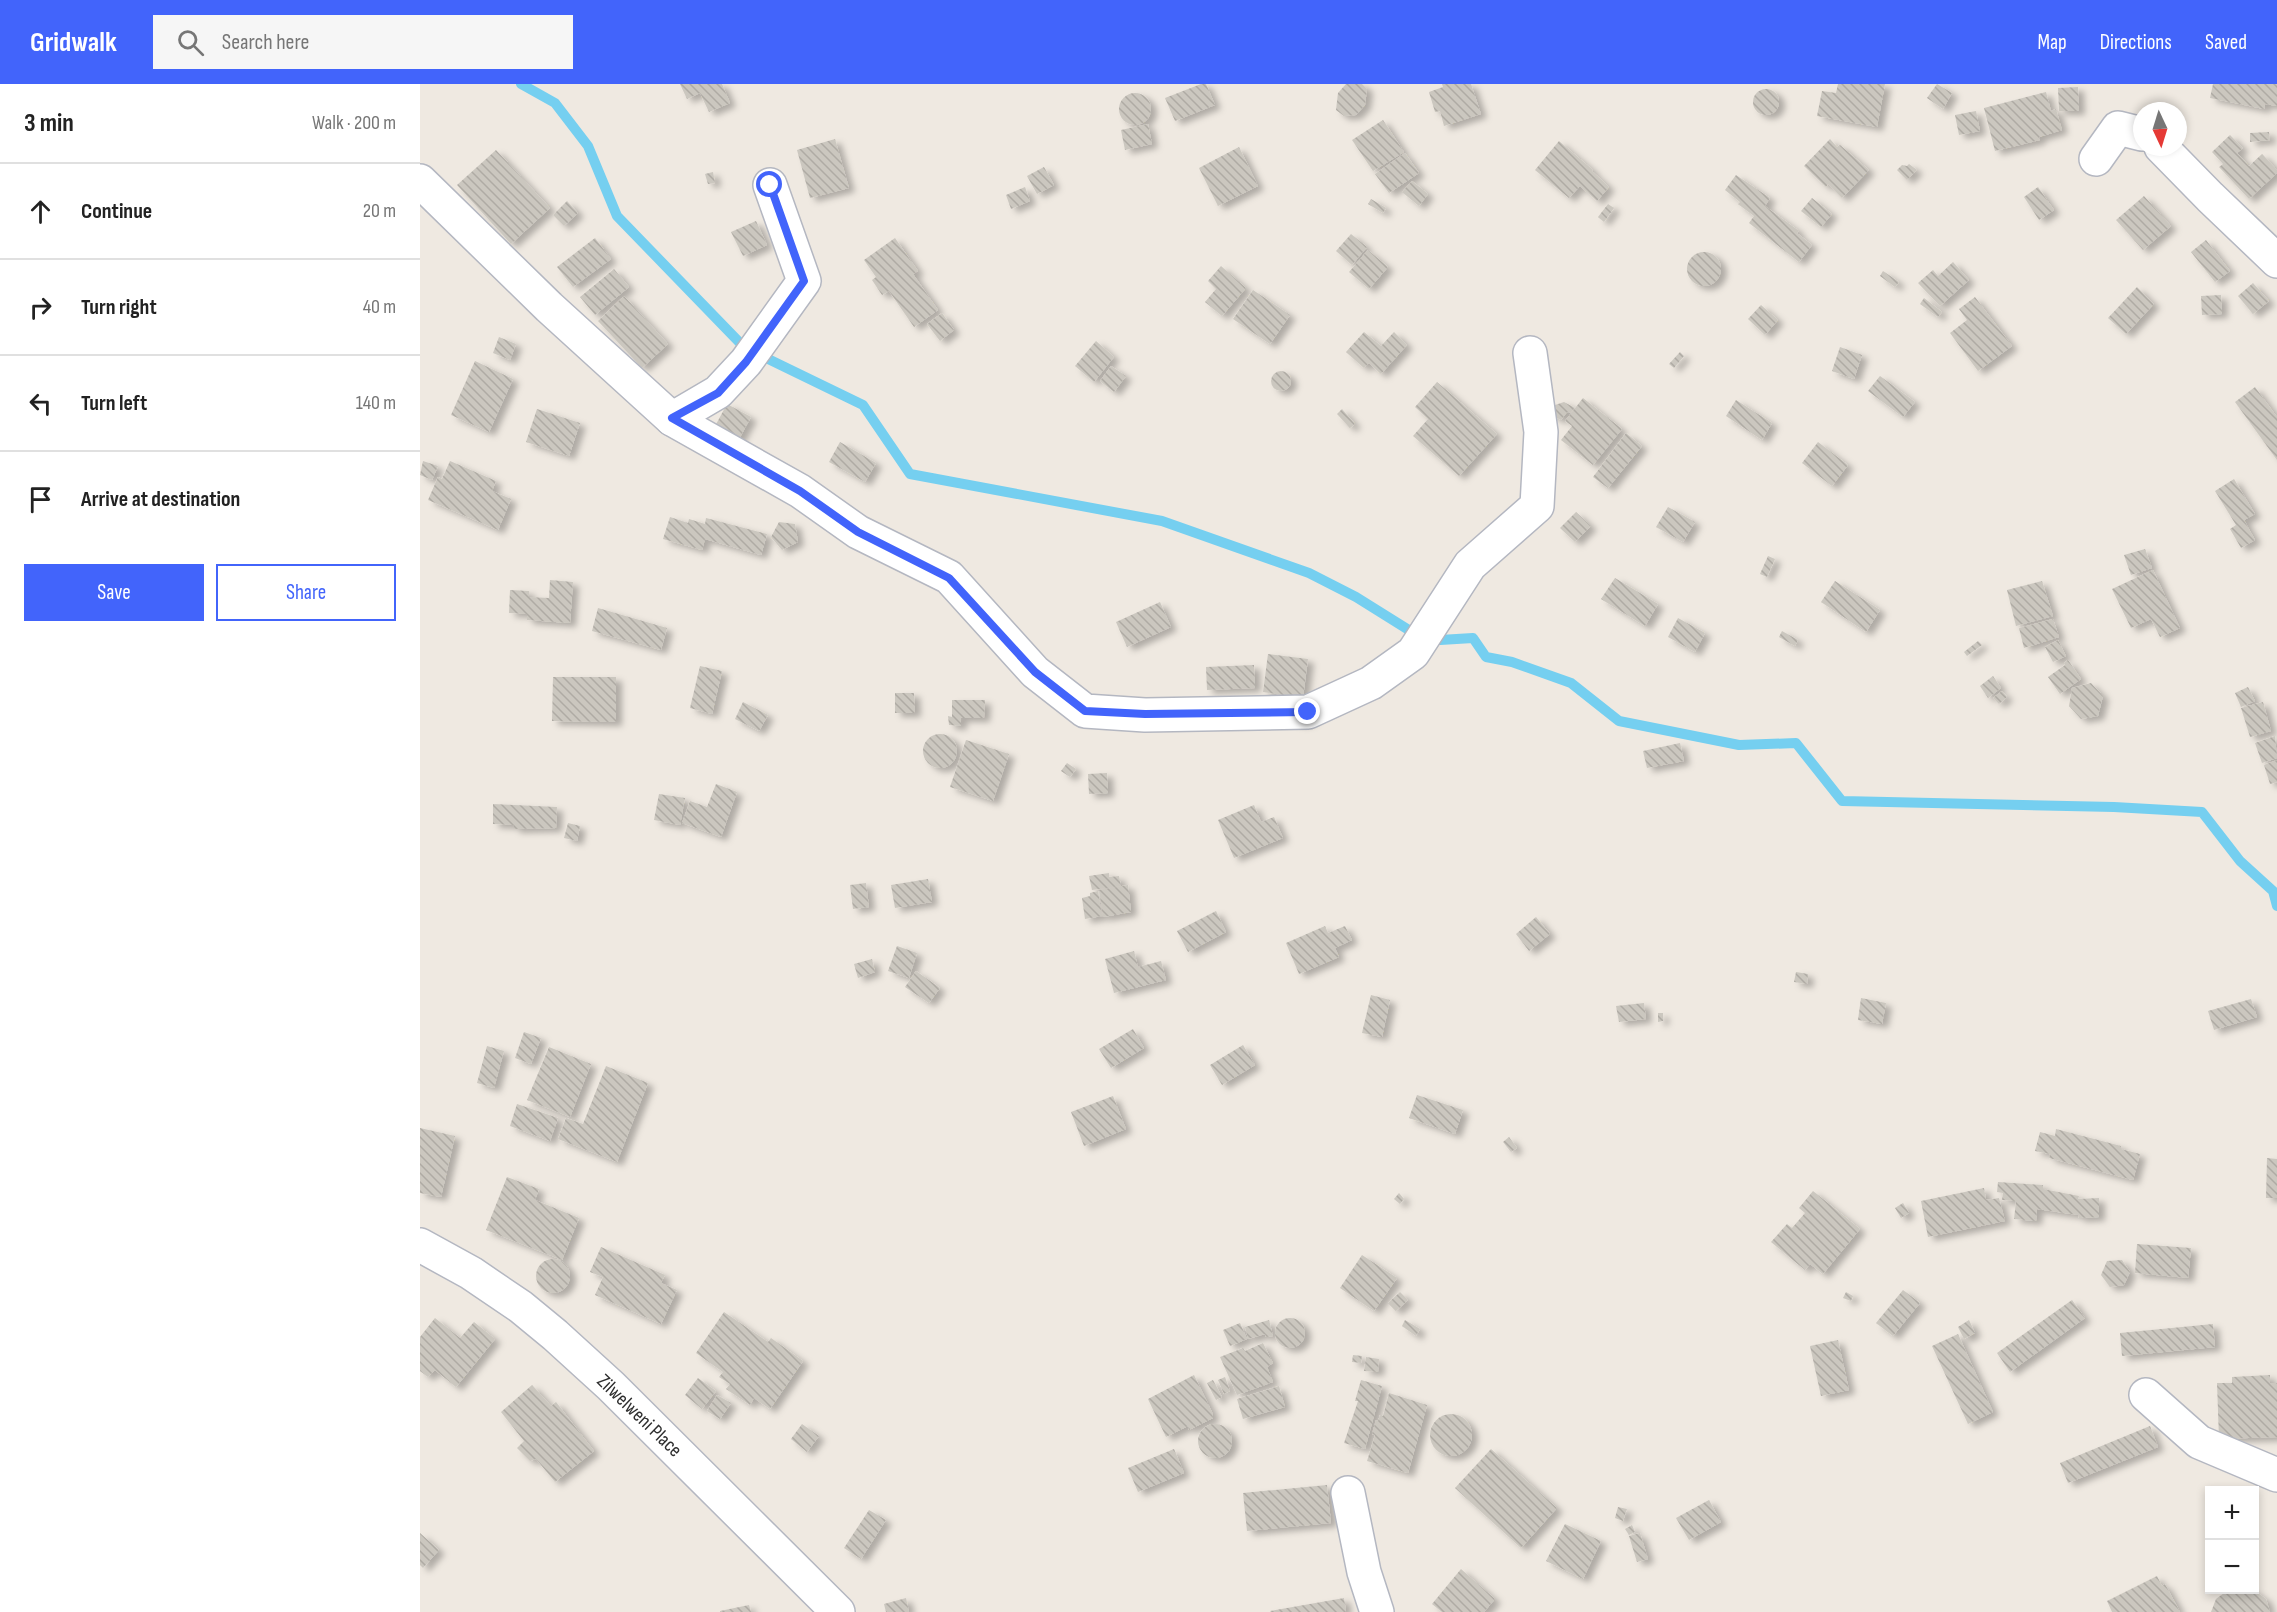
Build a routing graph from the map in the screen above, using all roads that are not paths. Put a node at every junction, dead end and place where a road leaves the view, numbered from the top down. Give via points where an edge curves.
1 (2133, 132) edge
2 (2170, 156) edge
3 (2096, 159) dead end
4 (420, 181) edge
5 (770, 185) dead end
6 (2277, 261) edge
7 (1530, 352) dead end
8 (672, 418) junction
9 (420, 1245) edge
10 (2146, 1395) dead end
11 (2277, 1475) edge
12 (1348, 1493) dead end
13 (838, 1612) edge
14 (1377, 1612) edge

1 - 3 street via 2118,128
2 - 6 street
4 - 8 street via 549,307
5 - 8 street via 804,281 746,362 718,393
7 - 8 street via 1541,432 1538,506 1470,564 1413,653 1371,682 1308,712 1085,711 1035,672 949,578 858,532 800,491
9 - 13 street, Zilwelweni Place via 471,1273 555,1335
10 - 11 street via 2199,1442
12 - 14 street via 1364,1572

